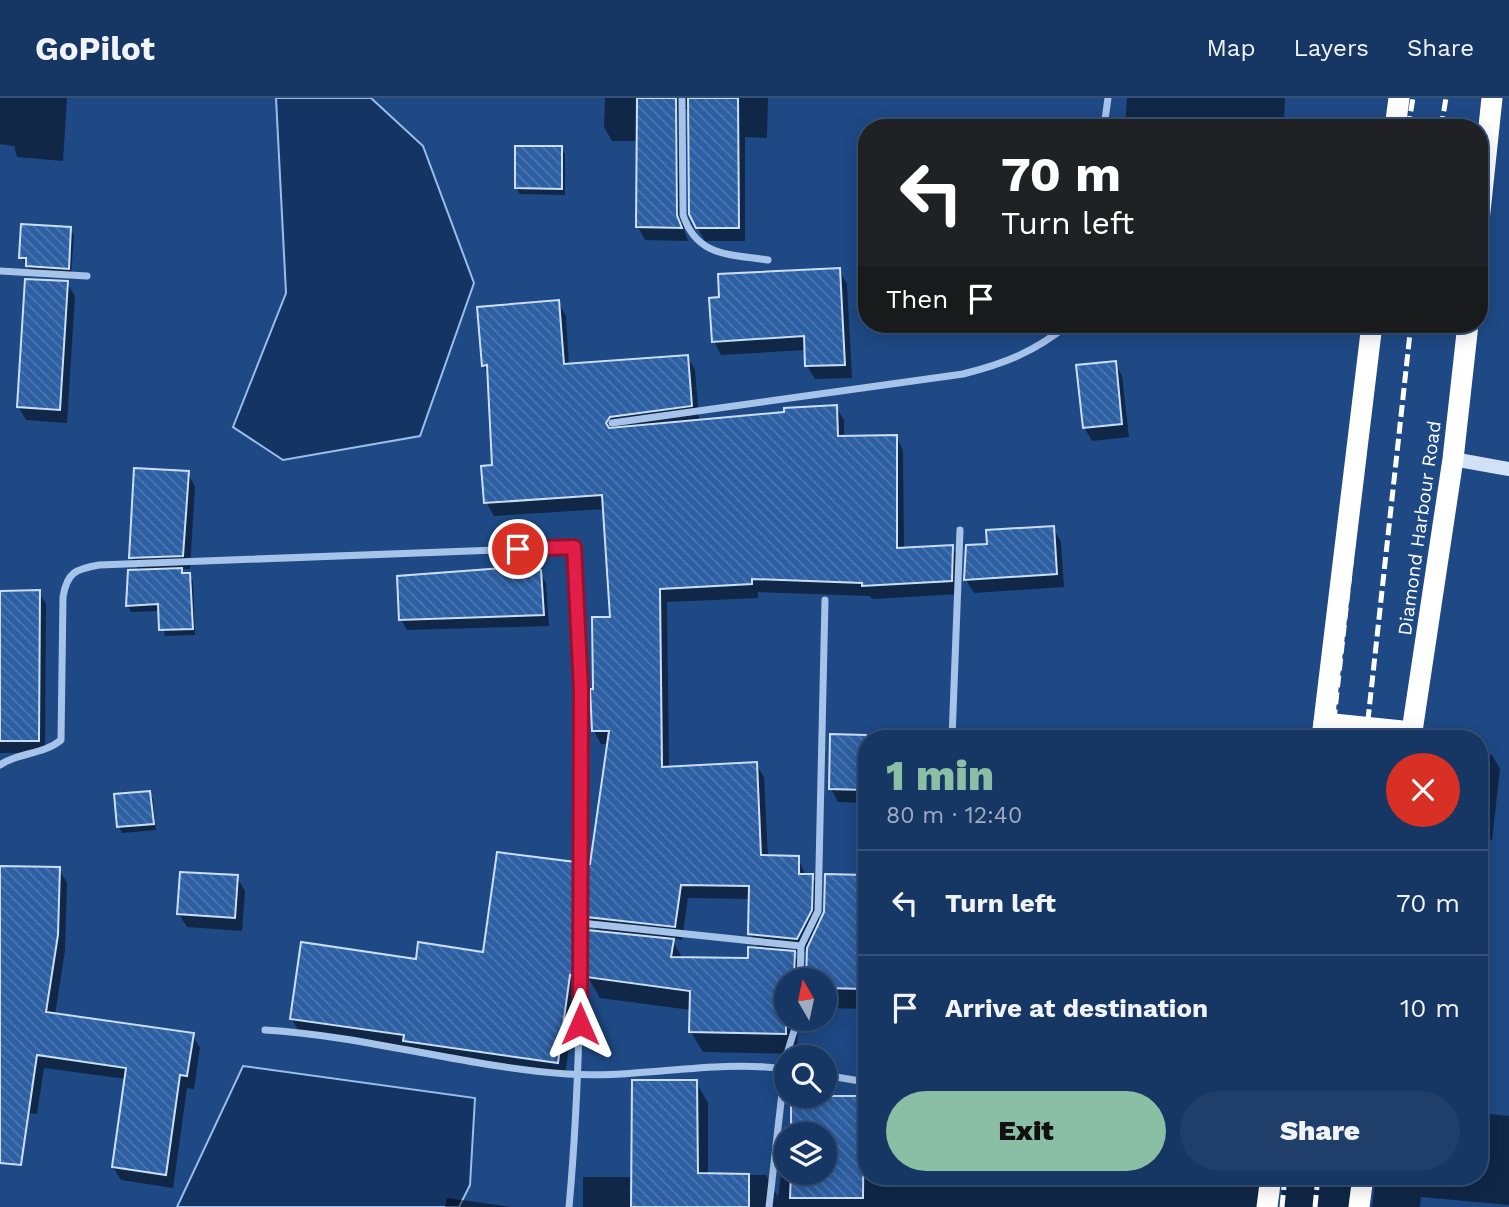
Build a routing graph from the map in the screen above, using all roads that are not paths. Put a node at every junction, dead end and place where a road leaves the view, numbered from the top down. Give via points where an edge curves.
1 (682, 98) edge
2 (1108, 98) edge
3 (1399, 98) edge
4 (1492, 98) edge
5 (1105, 119) edge
6 (1396, 119) edge
7 (1488, 136) edge
8 (768, 260) dead end
9 (0, 271) edge
10 (87, 276) dead end
11 (1057, 333) edge
12 (1371, 333) edge
13 (1467, 333) edge
14 (612, 423) dead end
15 (1453, 459) junction
16 (1509, 469) edge
17 (960, 530) dead end
18 (825, 600) dead end
19 (952, 730) edge
20 (1323, 730) edge
21 (1413, 730) edge
22 (0, 765) edge
23 (581, 923) junction
24 (801, 946) junction
25 (800, 968) edge
26 (265, 1030) dead end
27 (774, 1069) edge
28 (579, 1075) junction
29 (837, 1077) edge
30 (858, 1081) edge
31 (780, 1108) edge
32 (1270, 1185) edge
33 (1362, 1185) edge
34 (569, 1207) edge
35 (769, 1207) edge
36 (1267, 1207) edge
37 (1359, 1207) edge

1 - 8 street via 683,215 689,233 703,246
2 - 5 street
3 - 6 highway
4 - 7 highway
9 - 10 street
11 - 14 street via 1010,362 963,374
12 - 20 highway
13 - 15 highway, Diamond Harbour Road
15 - 16 street
15 - 21 highway, Diamond Harbour Road
17 - 19 street
18 - 24 street via 818,911
22 - 23 street via 15,756 50,749 61,740 62,597 65,580 75,569 574,547 581,689
23 - 24 street
23 - 28 street
24 - 25 street
26 - 28 street
27 - 28 street via 705,1066
28 - 34 street
29 - 30 street
31 - 35 street
32 - 36 highway
33 - 37 highway

